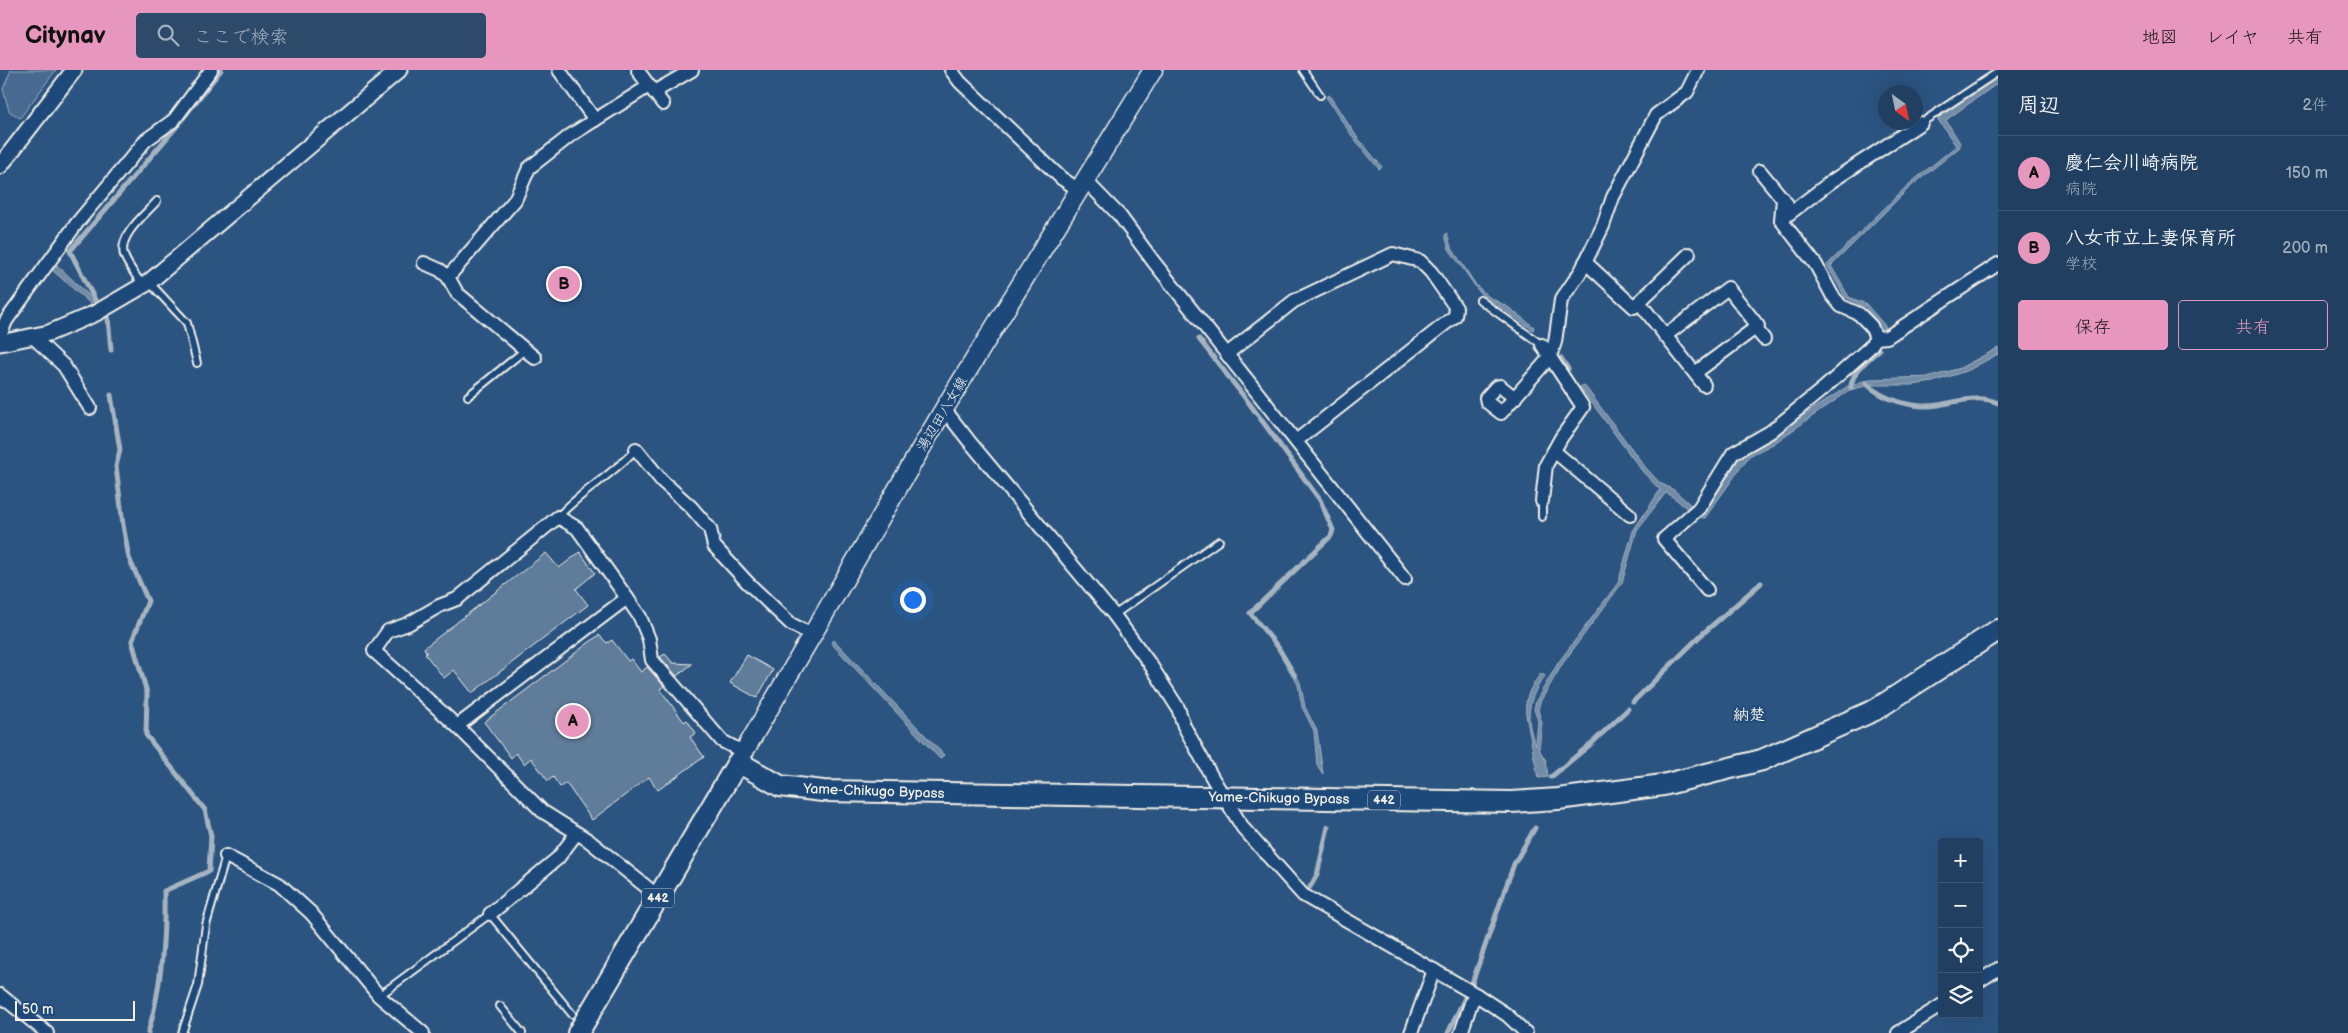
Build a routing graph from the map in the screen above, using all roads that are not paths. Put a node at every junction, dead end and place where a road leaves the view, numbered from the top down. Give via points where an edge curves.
1 (74, 70) edge
2 (211, 70) edge
3 (398, 70) edge
4 (558, 70) edge
5 (638, 70) edge
6 (692, 70) edge
7 (951, 70) edge
8 (1153, 70) edge
9 (1303, 70) edge
10 (1698, 70) edge
11 (1998, 72) edge
12 (652, 89) junction
13 (1320, 95) dead end
14 (663, 104) dead end
15 (595, 120) junction
16 (1923, 122) edge
17 (1910, 130) edge
18 (0, 166) edge
19 (1760, 170) dead end
20 (1082, 185) junction
21 (1783, 199) junction
22 (157, 200) dead end
23 (1794, 212) junction
24 (1781, 220) junction
25 (1688, 254) dead end
26 (1585, 262) junction
27 (424, 263) dead end
28 (1998, 264) edge
29 (448, 277) junction
30 (146, 284) junction
31 (1480, 300) dead end
32 (1639, 302) junction
33 (1755, 328) junction
34 (0, 336) edge
35 (32, 336) junction
36 (1665, 336) junction
37 (1876, 338) junction
38 (1764, 339) dead end
39 (0, 343) edge
40 (1542, 345) joint
41 (530, 354) joint
42 (1226, 354) junction
43 (1550, 358) junction
44 (197, 364) dead end
45 (1694, 374) junction
46 (1704, 386) dead end
47 (468, 396) dead end
48 (1515, 398) dead end
49 (90, 408) dead end
50 (944, 409) junction
51 (1296, 441) junction
52 (636, 449) joint
53 (1554, 451) junction
54 (1542, 501) joint
55 (1630, 514) dead end
56 (558, 517) junction
57 (1542, 517) dead end
58 (1219, 541) dead end
59 (1405, 578) dead end
60 (1706, 590) dead end
61 (627, 598) junction
62 (1114, 615) junction
63 (1998, 630) edge
64 (812, 635) junction
65 (457, 726) junction
66 (741, 757) junction
67 (1223, 797) junction
68 (576, 834) junction
69 (226, 856) joint
70 (658, 897) junction
71 (490, 914) junction
72 (1998, 969) edge
73 (1434, 970) junction
74 (1983, 978) edge
75 (1472, 992) junction
76 (0, 994) edge
77 (379, 996) junction
78 (500, 1006) dead end
79 (1938, 1008) edge
80 (572, 1014) dead end
81 (47, 1033) edge
82 (182, 1033) edge
83 (423, 1033) edge
84 (522, 1033) edge
85 (578, 1033) edge
86 (1411, 1033) edge
87 (1461, 1033) edge
88 (1526, 1033) edge
89 (1898, 1033) edge

1 - 18 street
2 - 34 street via 174,120 146,140 76,223 6,320
3 - 30 street
4 - 15 street
5 - 12 street
6 - 12 street
7 - 20 street via 1061,178
8 - 20 main road, 湯辺田八女線
9 - 13 lane
10 - 26 street via 1687,92 1656,116 1613,197
11 - 16 lane
12 - 14 street
12 - 15 street
15 - 29 street via 528,168 515,200
17 - 23 street via 1832,181
19 - 21 street
20 - 42 street via 1120,216
20 - 50 main road, 湯辺田八女線
21 - 23 street
21 - 24 street
22 - 30 lane via 124,242 124,255
23 - 24 street
24 - 37 street via 1816,265 1832,296 1841,306 1859,314 1871,326
25 - 32 street
26 - 32 street via 1634,307
26 - 43 street via 1562,300
27 - 29 street
28 - 37 street via 1887,337
29 - 41 street via 457,293
30 - 35 street via 103,310 49,333
30 - 44 lane via 187,323
31 - 40 lane
32 - 36 street
33 - 36 street via 1758,326 1728,288
33 - 38 street
33 - 45 street
35 - 39 street
35 - 49 street via 64,366
36 - 45 street
37 - 60 street via 1824,388 1770,432 1733,453 1699,508 1664,539
40 - 43 street
41 - 47 lane
42 - 51 street
42 - 51 street via 1294,301 1393,254 1420,262 1431,272 1456,308 1455,316
43 - 48 street
43 - 53 street via 1583,406
45 - 46 street
50 - 62 street
50 - 64 main road, 湯辺田八女線
51 - 59 street
52 - 56 lane via 569,504
52 - 64 street via 662,481 710,529 714,546 748,583 791,624
53 - 54 street via 1546,465
53 - 55 street
54 - 57 lane
56 - 61 street via 577,528
56 - 65 street via 457,599 388,631 374,651
58 - 62 lane
61 - 65 street
61 - 66 street via 640,617 652,660 722,741
62 - 67 street via 1178,708 1184,726
63 - 67 highway, Yame-Chikugo Bypass / 442 via 1875,710 1762,760 1663,785 1511,802
64 - 66 main road, 湯辺田八女線
65 - 68 street via 542,811
66 - 67 highway, Yame-Chikugo Bypass / 442 via 780,786 823,791
66 - 70 highway, 442
67 - 73 street via 1243,828 1303,895
68 - 70 street via 588,840
68 - 71 street via 558,858
69 - 77 street via 286,890 311,913
69 - 82 lane via 206,925 198,985
70 - 85 highway, 442
71 - 77 lane
71 - 80 lane
72 - 74 street
73 - 75 street
73 - 86 street
75 - 87 street via 1472,1002
75 - 88 street via 1507,1015
76 - 81 street
77 - 83 street
78 - 84 lane
79 - 89 street

